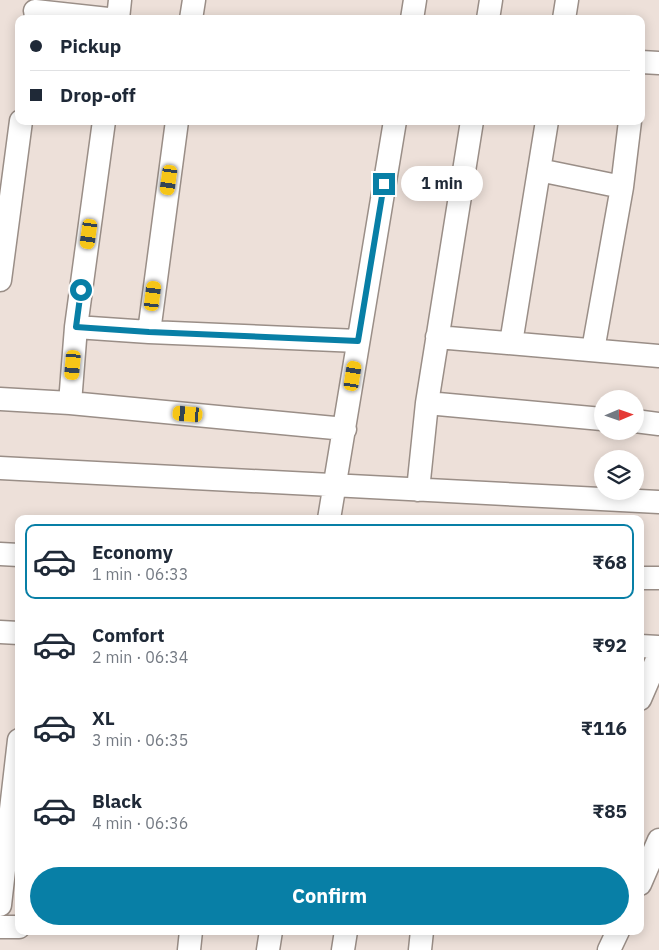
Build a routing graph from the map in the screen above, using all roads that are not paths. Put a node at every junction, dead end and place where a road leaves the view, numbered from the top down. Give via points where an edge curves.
1 (120, 0) edge
2 (194, 0) edge
3 (415, 0) edge
4 (491, 0) edge
5 (567, 0) edge
6 (35, 10) edge
7 (76, 15) edge
8 (118, 15) edge
9 (192, 15) edge
10 (413, 15) edge
11 (489, 15) edge
12 (565, 15) edge
13 (645, 62) edge
14 (659, 63) edge
15 (20, 125) edge
16 (103, 125) edge
17 (176, 125) edge
18 (394, 125) edge
19 (471, 125) edge
20 (545, 125) edge
21 (630, 125) edge
22 (539, 170) junction
23 (622, 187) junction
24 (0, 280) edge
25 (76, 327) junction
26 (149, 332) junction
27 (437, 337) junction
28 (358, 341) junction
29 (512, 343) junction
30 (593, 350) junction
31 (659, 356) edge
32 (0, 399) edge
33 (70, 403) junction
34 (427, 403) junction
35 (594, 417) edge
36 (644, 423) edge
37 (659, 424) edge
38 (345, 429) junction
39 (0, 468) edge
40 (333, 486) junction
41 (418, 490) junction
42 (659, 502) edge
43 (329, 515) edge
44 (0, 554) edge
45 (15, 555) edge
46 (644, 578) edge
47 (659, 578) edge
48 (0, 632) edge
49 (15, 633) edge
50 (644, 646) edge
51 (659, 647) edge
52 (659, 655) edge
53 (644, 690) edge
54 (15, 809) edge
55 (659, 840) edge
56 (12, 853) edge
57 (644, 875) edge
58 (0, 905) edge
59 (0, 926) edge
60 (15, 927) edge
61 (191, 935) edge
62 (270, 935) edge
63 (345, 935) edge
64 (422, 935) edge
65 (616, 935) edge
66 (189, 950) edge
67 (268, 950) edge
68 (343, 950) edge
69 (420, 950) edge
70 (609, 950) edge

1 - 8 street
2 - 9 street
3 - 10 street
4 - 11 street
5 - 12 street
6 - 7 street
13 - 14 street
15 - 24 street
16 - 25 street
17 - 26 street
18 - 28 street
19 - 27 street
20 - 22 street
21 - 23 street
22 - 23 street
22 - 29 street
23 - 30 street
25 - 26 street
25 - 33 street
26 - 28 street
27 - 29 street
27 - 34 street
28 - 38 street
29 - 30 street
30 - 31 street
32 - 33 street
33 - 38 street
34 - 35 street
34 - 41 street
36 - 37 street
38 - 40 street
39 - 40 street
40 - 41 street
40 - 43 street
41 - 42 street
44 - 45 street
46 - 47 street
48 - 49 street
50 - 51 street
52 - 53 street
54 - 56 street
55 - 57 street
56 - 58 street
59 - 60 street
61 - 66 street
62 - 67 street
63 - 68 street
64 - 69 street
65 - 70 street

